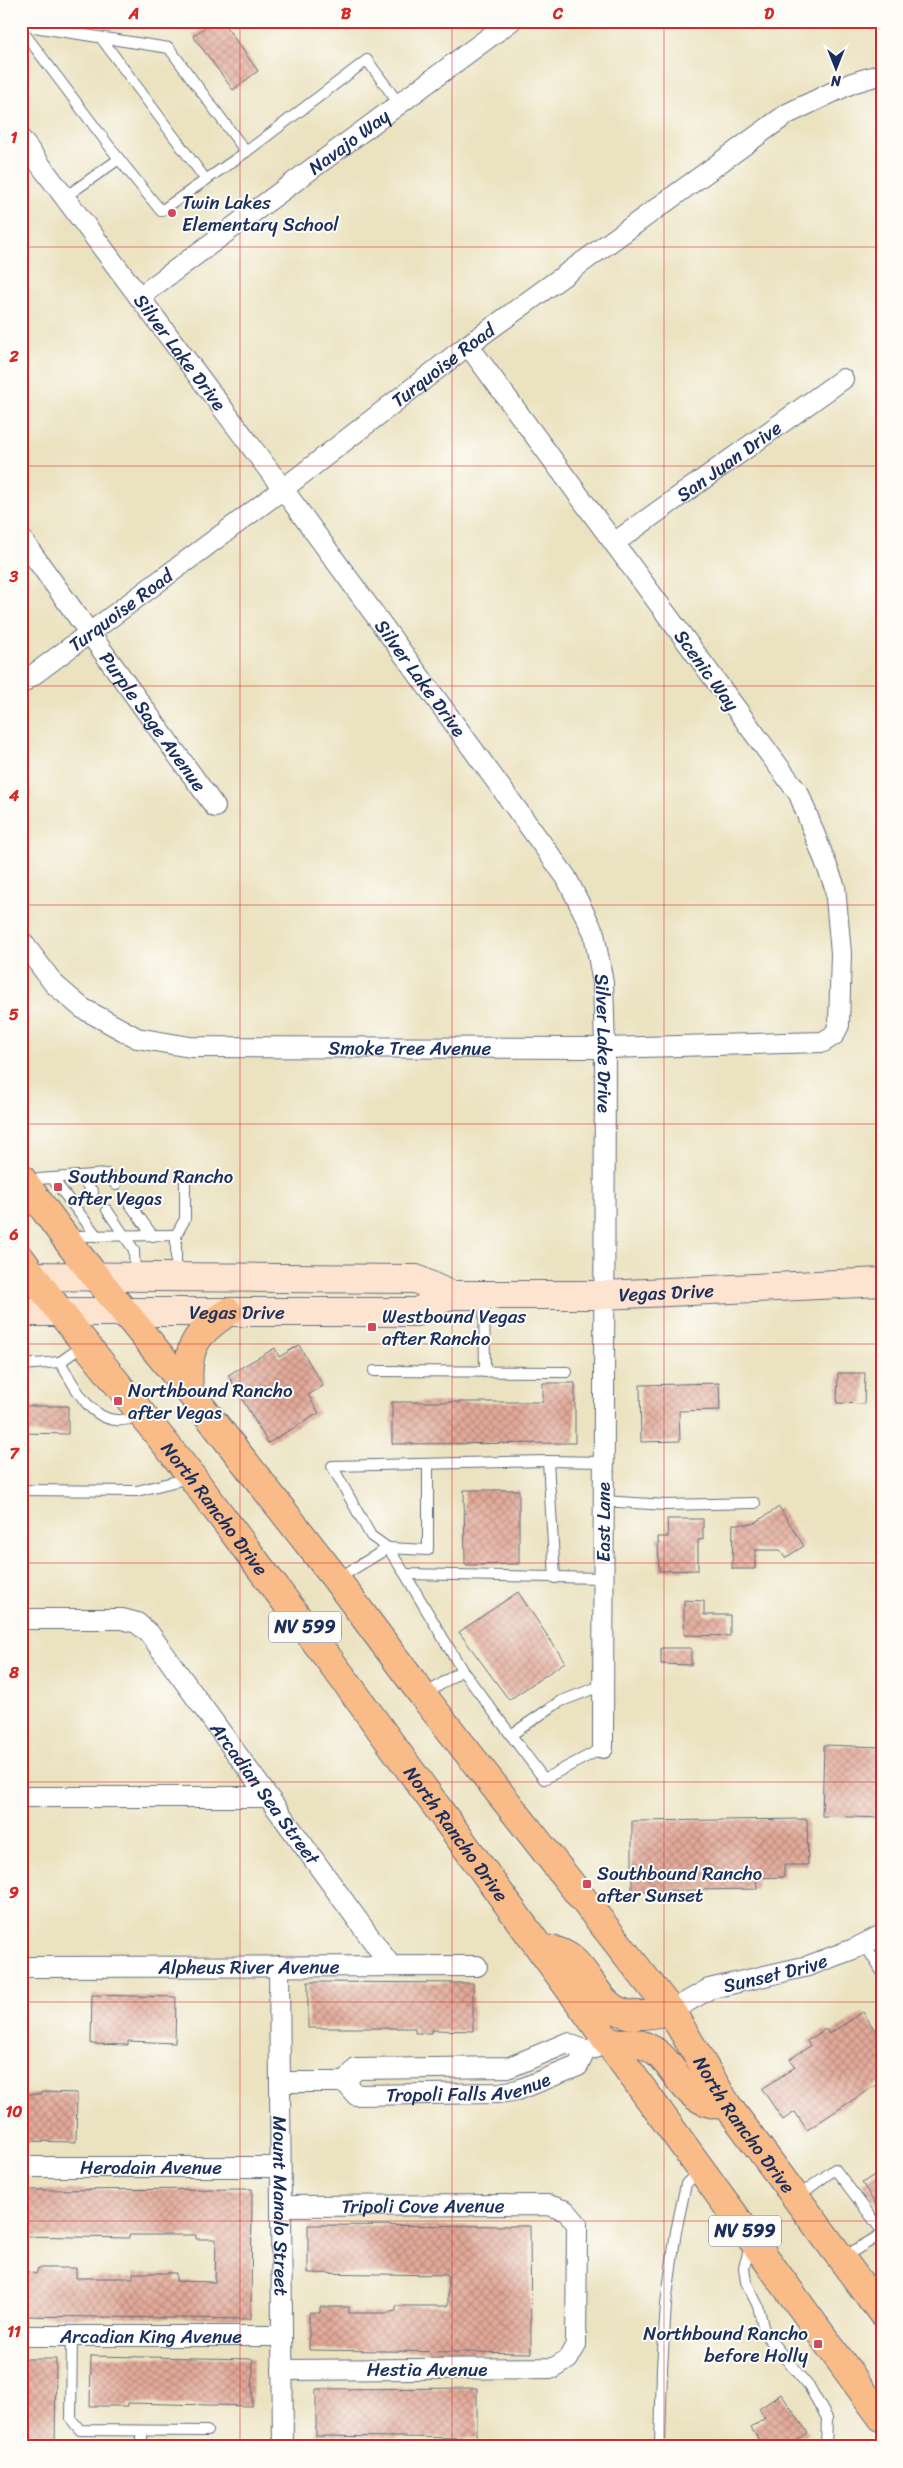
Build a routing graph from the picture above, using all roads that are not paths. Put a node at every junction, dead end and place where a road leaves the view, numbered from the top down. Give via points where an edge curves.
1 (511, 21) edge
2 (21, 25) edge
3 (21, 30) edge
4 (101, 38) junction
5 (882, 74) edge
6 (399, 104) junction
7 (21, 139) edge
8 (246, 152) junction
9 (118, 159) junction
10 (206, 180) junction
11 (64, 197) junction
12 (139, 297) junction
13 (468, 344) junction
14 (843, 379) dead end
15 (283, 489) junction
16 (21, 538) edge
17 (614, 543) junction
18 (91, 632) junction
19 (21, 684) edge
20 (215, 807) dead end
21 (21, 940) edge
22 (834, 1035) joint
23 (606, 1048) junction
24 (80, 1176) junction
25 (185, 1177) dead end
26 (52, 1178) junction
27 (22, 1179) edge
28 (116, 1185) dead end
29 (93, 1192) dead end
30 (129, 1203) dead end
31 (107, 1210) dead end
32 (176, 1235) junction
33 (64, 1236) junction
34 (97, 1236) junction
35 (126, 1236) junction
36 (153, 1236) junction
37 (25, 1270) edge
38 (96, 1276) junction
39 (135, 1277) junction
40 (176, 1277) junction
41 (882, 1282) edge
42 (450, 1295) junction
43 (484, 1295) junction
44 (603, 1296) junction
45 (21, 1312) edge
46 (60, 1312) junction
47 (123, 1312) junction
48 (228, 1312) junction
49 (86, 1344) junction
50 (60, 1362) junction
51 (21, 1365) edge
52 (374, 1371) dead end
53 (485, 1372) junction
54 (567, 1372) dead end
55 (189, 1391) junction
56 (144, 1416) junction
57 (548, 1462) junction
58 (603, 1462) junction
59 (428, 1464) junction
60 (192, 1477) junction
61 (21, 1490) edge
62 (603, 1501) junction
63 (755, 1503) dead end
64 (388, 1548) junction
65 (405, 1574) junction
66 (555, 1578) junction
67 (603, 1578) junction
68 (336, 1579) junction
69 (21, 1619) edge
70 (462, 1670) junction
71 (603, 1685) junction
72 (424, 1697) junction
73 (511, 1735) junction
74 (603, 1748) joint
75 (21, 1797) edge
76 (267, 1797) junction
77 (873, 1939) edge
78 (541, 1949) junction
79 (279, 1966) junction
80 (391, 1966) junction
81 (477, 1966) dead end
82 (21, 1967) edge
83 (882, 1972) edge
84 (671, 2012) junction
85 (598, 2047) junction
86 (280, 2082) junction
87 (391, 2082) junction
88 (727, 2105) junction
89 (21, 2166) edge
90 (280, 2167) junction
91 (701, 2170) junction
92 (796, 2198) junction
93 (281, 2206) junction
94 (882, 2232) edge
95 (752, 2240) junction
96 (841, 2259) junction
97 (882, 2313) edge
98 (21, 2336) edge
99 (72, 2336) junction
100 (282, 2336) junction
101 (568, 2359) joint
102 (282, 2370) junction
103 (882, 2418) edge
104 (142, 2431) junction
105 (207, 2431) dead end
106 (660, 2446) edge
107 (142, 2447) edge
108 (283, 2447) edge
109 (826, 2447) edge

1 - 6 street, Navajo Way
2 - 4 lane
3 - 9 lane
4 - 8 lane via 169,48
4 - 10 lane
5 - 13 street, Turquoise Road via 852,82 787,114
6 - 8 lane via 366,60
6 - 12 street, Navajo Way
7 - 11 street, Silver Lake Drive
8 - 10 lane
9 - 10 lane via 161,211
9 - 11 lane
11 - 12 street, Silver Lake Drive
12 - 15 street, Silver Lake Drive
13 - 15 street, Turquoise Road
13 - 17 street, Scenic Way
14 - 17 street, San Juan Drive
15 - 18 street, Turquoise Road
15 - 23 street, Silver Lake Drive via 566,877 594,933 603,983
16 - 18 street, Purple Sage Avenue
17 - 22 street, Scenic Way via 799,794 835,887 842,953 839,1025
18 - 19 street, Turquoise Road
18 - 20 street, Purple Sage Avenue
21 - 23 street, Smoke Tree Avenue via 54,984 82,1008 137,1038 161,1043 190,1047
22 - 23 street, Smoke Tree Avenue via 823,1042
23 - 44 street, Silver Lake Drive
24 - 26 lane
24 - 28 lane via 107,1174
24 - 29 lane
25 - 32 lane via 185,1219
26 - 27 lane
26 - 34 lane
27 - 33 main road, North Rancho Drive / NV 599
30 - 36 lane
31 - 35 lane
32 - 36 lane
32 - 40 lane
33 - 34 lane
33 - 38 main road, North Rancho Drive / NV 599
34 - 35 lane
35 - 36 lane
35 - 39 lane via 134,1250
37 - 38 main road, Vegas Drive
37 - 46 main road, North Rancho Drive / NV 599
38 - 39 main road, Vegas Drive
38 - 47 main road, North Rancho Drive / NV 599
39 - 40 main road, Vegas Drive
40 - 42 main road, Vegas Drive via 416,1279
41 - 44 main road, Vegas Drive
42 - 43 main road, Vegas Drive
42 - 48 main road, Vegas Drive via 417,1312
43 - 44 main road, Vegas Drive
43 - 53 lane
44 - 58 street, East Lane
45 - 46 main road, Vegas Drive
46 - 47 main road, Vegas Drive
46 - 49 main road, North Rancho Drive / NV 599
47 - 48 main road, Vegas Drive
47 - 55 main road, North Rancho Drive / NV 599
48 - 55 main road via 200,1332 193,1344 187,1370
49 - 50 lane
49 - 56 main road, North Rancho Drive / NV 599
50 - 51 lane
50 - 56 lane via 96,1414 116,1420
52 - 53 lane
53 - 54 lane
55 - 68 main road, North Rancho Drive / NV 599
56 - 60 main road, North Rancho Drive / NV 599
57 - 58 lane
57 - 59 lane
57 - 66 lane
58 - 62 street, East Lane
59 - 64 lane via 428,1550
59 - 64 lane via 332,1466 371,1536
60 - 61 lane via 138,1491
60 - 78 main road, North Rancho Drive / NV 599
62 - 63 lane via 666,1505
62 - 67 street, East Lane
64 - 65 lane
64 - 68 lane
65 - 66 lane
65 - 70 lane
66 - 67 lane
67 - 71 street, East Lane
68 - 72 main road, North Rancho Drive / NV 599
69 - 76 street, Arcadian Sea Street via 122,1619 137,1623 149,1633
70 - 72 lane
70 - 73 lane
71 - 73 lane via 559,1702
71 - 74 street, East Lane
72 - 84 main road, North Rancho Drive / NV 599
73 - 74 lane via 544,1779
75 - 76 street
76 - 80 street, Arcadian Sea Street
77 - 83 lane
77 - 84 street, Sunset Drive via 808,1966 708,1989
78 - 84 main road via 564,1953 573,1959 619,2011 636,2016
78 - 85 main road, North Rancho Drive / NV 599
79 - 80 street, Alpheus River Avenue
79 - 82 street, Alpheus River Avenue
79 - 86 street, Mount Manalo Street
80 - 81 street, Alpheus River Avenue
84 - 88 main road, North Rancho Drive / NV 599
85 - 87 street, Tropoli Falls Avenue via 567,2043 510,2067
85 - 87 street, Tropoli Falls Avenue via 578,2066 518,2090 480,2094
85 - 88 main road via 633,2043 650,2048 659,2054 691,2094 704,2103
85 - 91 main road, North Rancho Drive / NV 599
86 - 87 street, Tropoli Falls Avenue via 345,2082 356,2069
86 - 90 street, Mount Manalo Street
88 - 92 main road, North Rancho Drive / NV 599
89 - 90 street, Herodain Avenue
90 - 93 street, Mount Manalo Street
91 - 95 main road, North Rancho Drive / NV 599
91 - 106 lane via 686,2184 676,2231 666,2313
92 - 94 lane via 835,2169
92 - 96 main road, North Rancho Drive / NV 599
93 - 100 street, Mount Manalo Street
93 - 101 street, Tripoli Cove Avenue via 548,2205 566,2211 577,2224 576,2345
94 - 96 lane
95 - 103 main road, North Rancho Drive / NV 599
95 - 109 lane via 744,2267 746,2282 758,2306 765,2334 810,2388 827,2418
96 - 97 main road, North Rancho Drive / NV 599
98 - 99 street, Arcadian King Avenue
99 - 100 street, Arcadian King Avenue
99 - 104 lane via 71,2420 80,2430
100 - 102 street, Mount Manalo Street
101 - 102 street, Hestia Avenue via 554,2368
102 - 108 street, Mount Manalo Street
104 - 105 lane
104 - 107 lane

